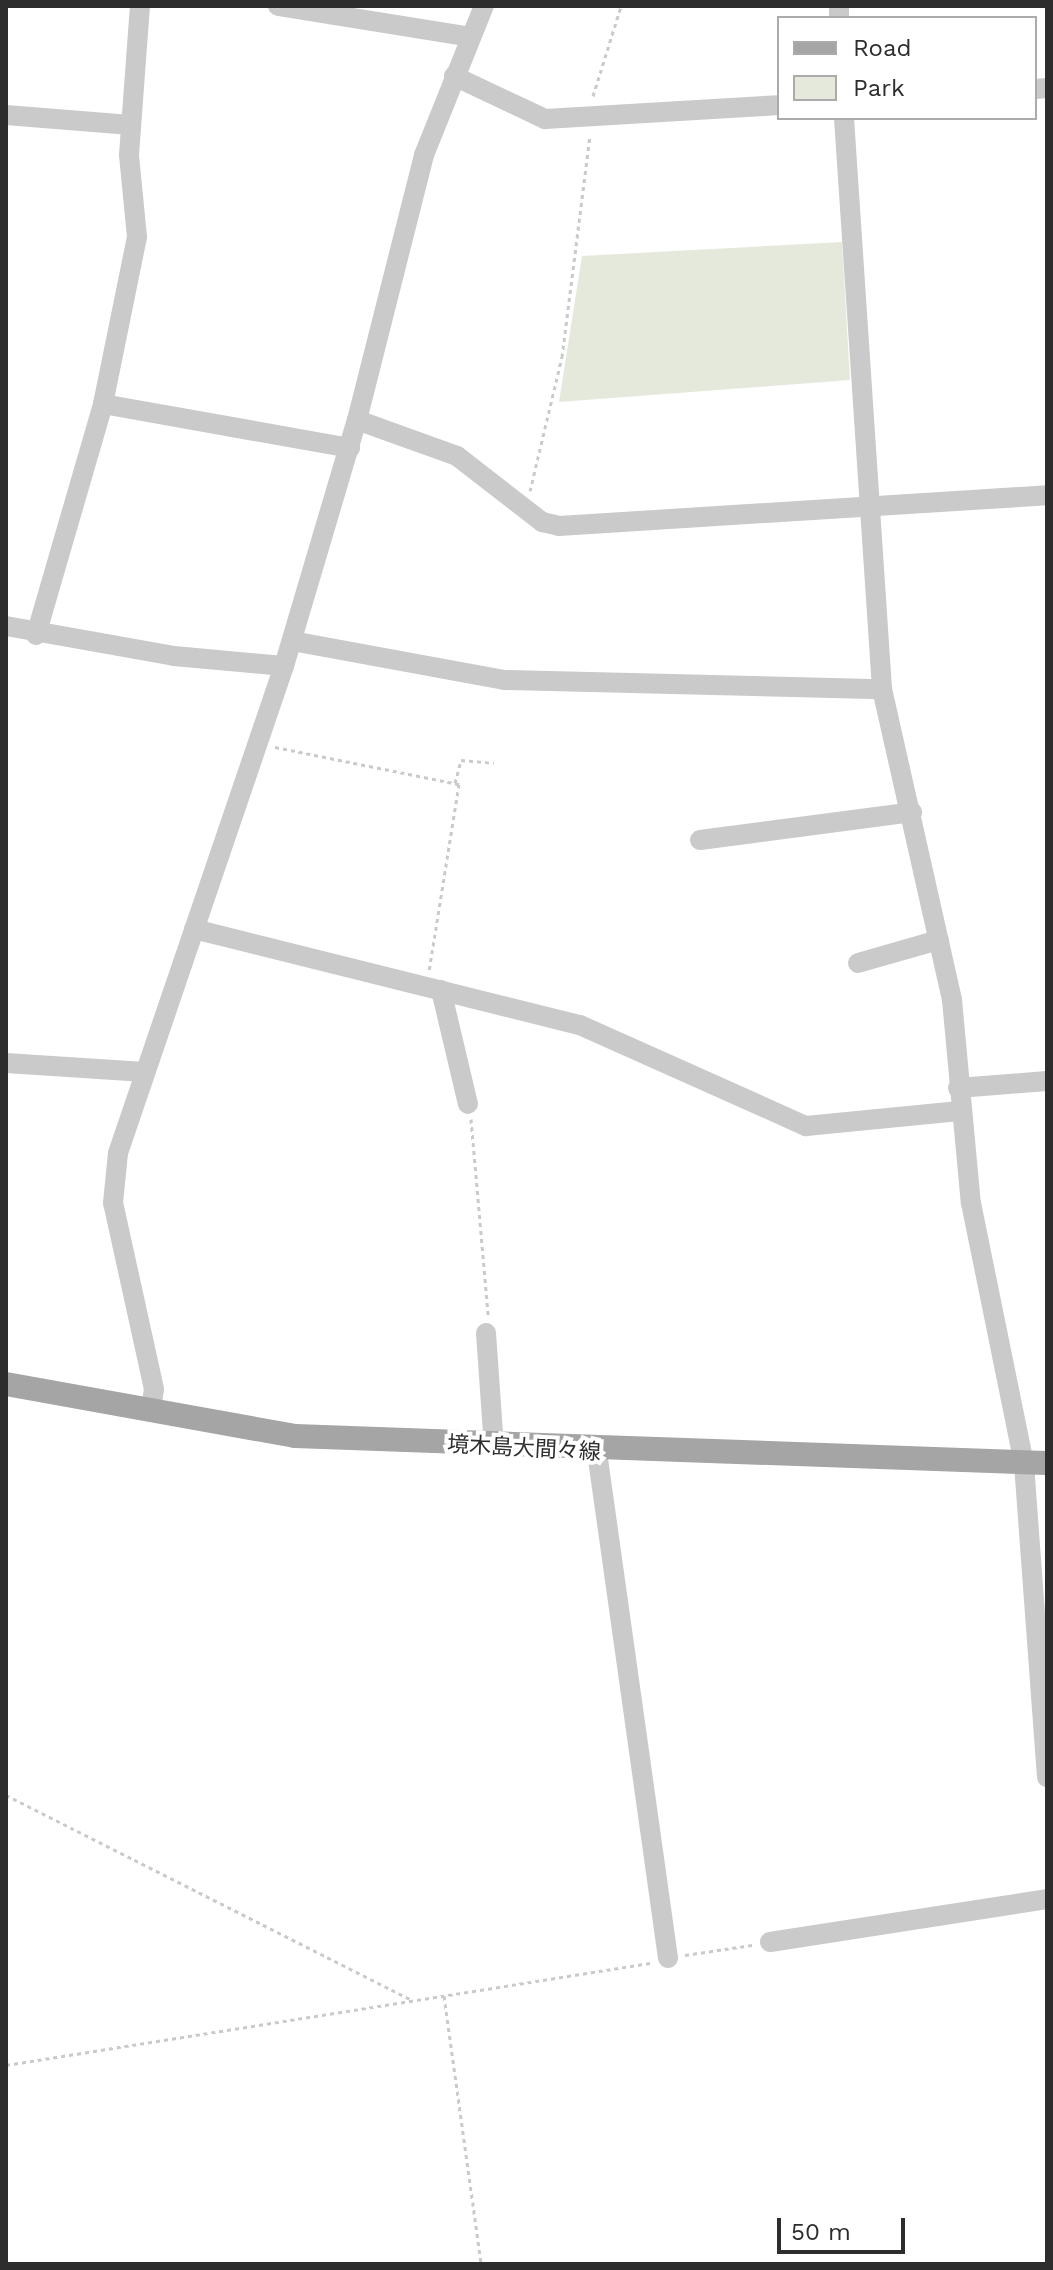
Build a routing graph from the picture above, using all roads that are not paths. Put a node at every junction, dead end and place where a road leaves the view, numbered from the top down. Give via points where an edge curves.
1 (140, 6) edge
2 (278, 6) edge
3 (484, 6) edge
4 (471, 37) junction
5 (454, 76) junction
6 (777, 105) edge
7 (6, 115) edge
8 (844, 120) edge
9 (131, 125) junction
10 (103, 404) junction
11 (357, 420) junction
12 (350, 448) junction
13 (1047, 495) edge
14 (866, 507) junction
15 (6, 626) edge
16 (36, 635) junction
17 (292, 641) junction
18 (284, 666) junction
19 (882, 689) junction
20 (912, 812) junction
21 (700, 840) dead end
22 (194, 929) junction
23 (939, 940) junction
24 (858, 963) dead end
25 (434, 988) junction
26 (6, 1063) edge
27 (145, 1072) junction
28 (1047, 1081) edge
29 (958, 1088) junction
30 (468, 1104) road end
31 (959, 1111) junction
32 (486, 1333) road end
33 (6, 1384) edge
34 (151, 1410) junction
35 (494, 1447) junction
36 (597, 1452) junction
37 (1036, 1464) edge
38 (1047, 1777) edge
39 (1047, 1899) edge
40 (770, 1942) road end
41 (668, 1958) road end

1 - 9 street
2 - 4 street
3 - 4 street
4 - 5 street
5 - 6 street via 538,117
5 - 11 street via 424,155
7 - 9 street
8 - 14 street
9 - 10 street via 137,237
10 - 12 street
10 - 16 street
11 - 12 street
11 - 14 street via 457,456 525,510 559,526
12 - 17 street
13 - 14 street
14 - 19 street
15 - 16 street
16 - 18 street
17 - 18 street
17 - 19 street via 504,680
18 - 22 street
19 - 20 street
20 - 21 street
20 - 23 street
22 - 25 street
22 - 27 street
23 - 24 street
23 - 29 street
25 - 30 street
25 - 31 street via 611,1036 806,1126
26 - 27 street
27 - 34 street via 111,1187 154,1389
28 - 29 street
29 - 31 street
31 - 37 street
32 - 35 street
33 - 34 main road, 境木島大間々線
34 - 35 main road, 境木島大間々線 via 259,1433
35 - 36 main road, 境木島大間々線
36 - 37 main road, 境木島大間々線
36 - 41 street
37 - 38 street
39 - 40 street

